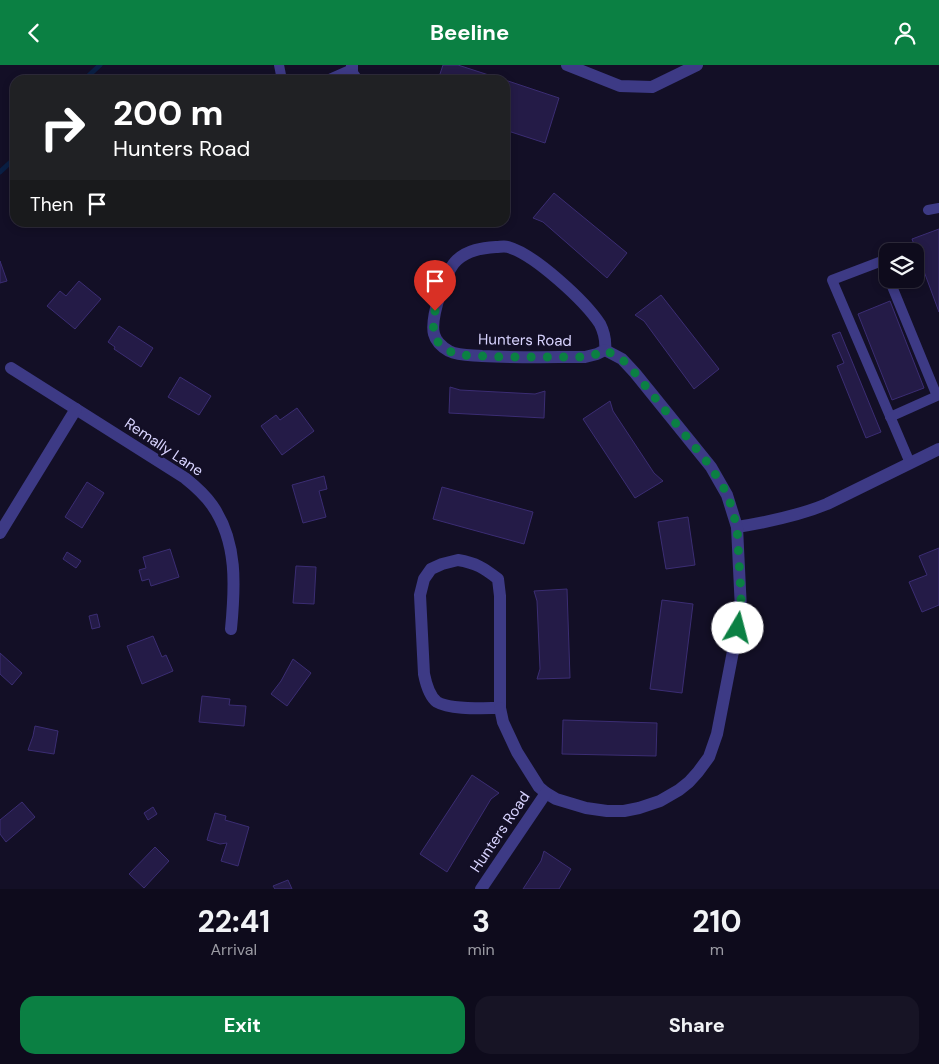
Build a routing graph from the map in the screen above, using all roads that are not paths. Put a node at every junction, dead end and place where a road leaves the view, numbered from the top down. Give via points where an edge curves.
1 (566, 65) edge
2 (697, 65) edge
3 (354, 71) edge
4 (342, 75) edge
5 (939, 208) edge
6 (928, 210) dead end
7 (879, 262) edge
8 (893, 288) edge
9 (605, 350) junction
10 (11, 368) dead end
11 (76, 409) junction
12 (890, 417) junction
13 (939, 449) edge
14 (910, 463) junction
15 (737, 527) junction
16 (0, 533) edge
17 (231, 629) dead end
18 (500, 708) junction
19 (546, 793) junction
20 (481, 889) edge

1 - 2 street via 620,86 652,87
3 - 4 lane
5 - 6 lane
7 - 12 lane via 832,280
8 - 12 lane via 937,396
9 - 9 street, Hunters Road via 600,325 579,299 522,253 507,247 483,248 458,258 451,266 435,311 433,332 437,341 449,351 459,355 502,357 585,357
9 - 15 street, Hunters Road via 622,359 635,373 711,467 728,495
10 - 11 street, Remally Lane
11 - 16 street
11 - 17 street, Remally Lane via 185,478 212,505 231,553 234,573
12 - 14 lane
13 - 14 street
14 - 15 street via 810,511
15 - 19 street, Hunters Road via 741,610 717,734 709,757 680,790 660,801 624,811 586,809
18 - 18 street, Hunters Road via 498,579 472,562 458,560 442,564 431,569 424,579 420,595 426,684 436,701 444,705
18 - 19 street, Hunters Road via 517,753
19 - 20 street, Hunters Road

